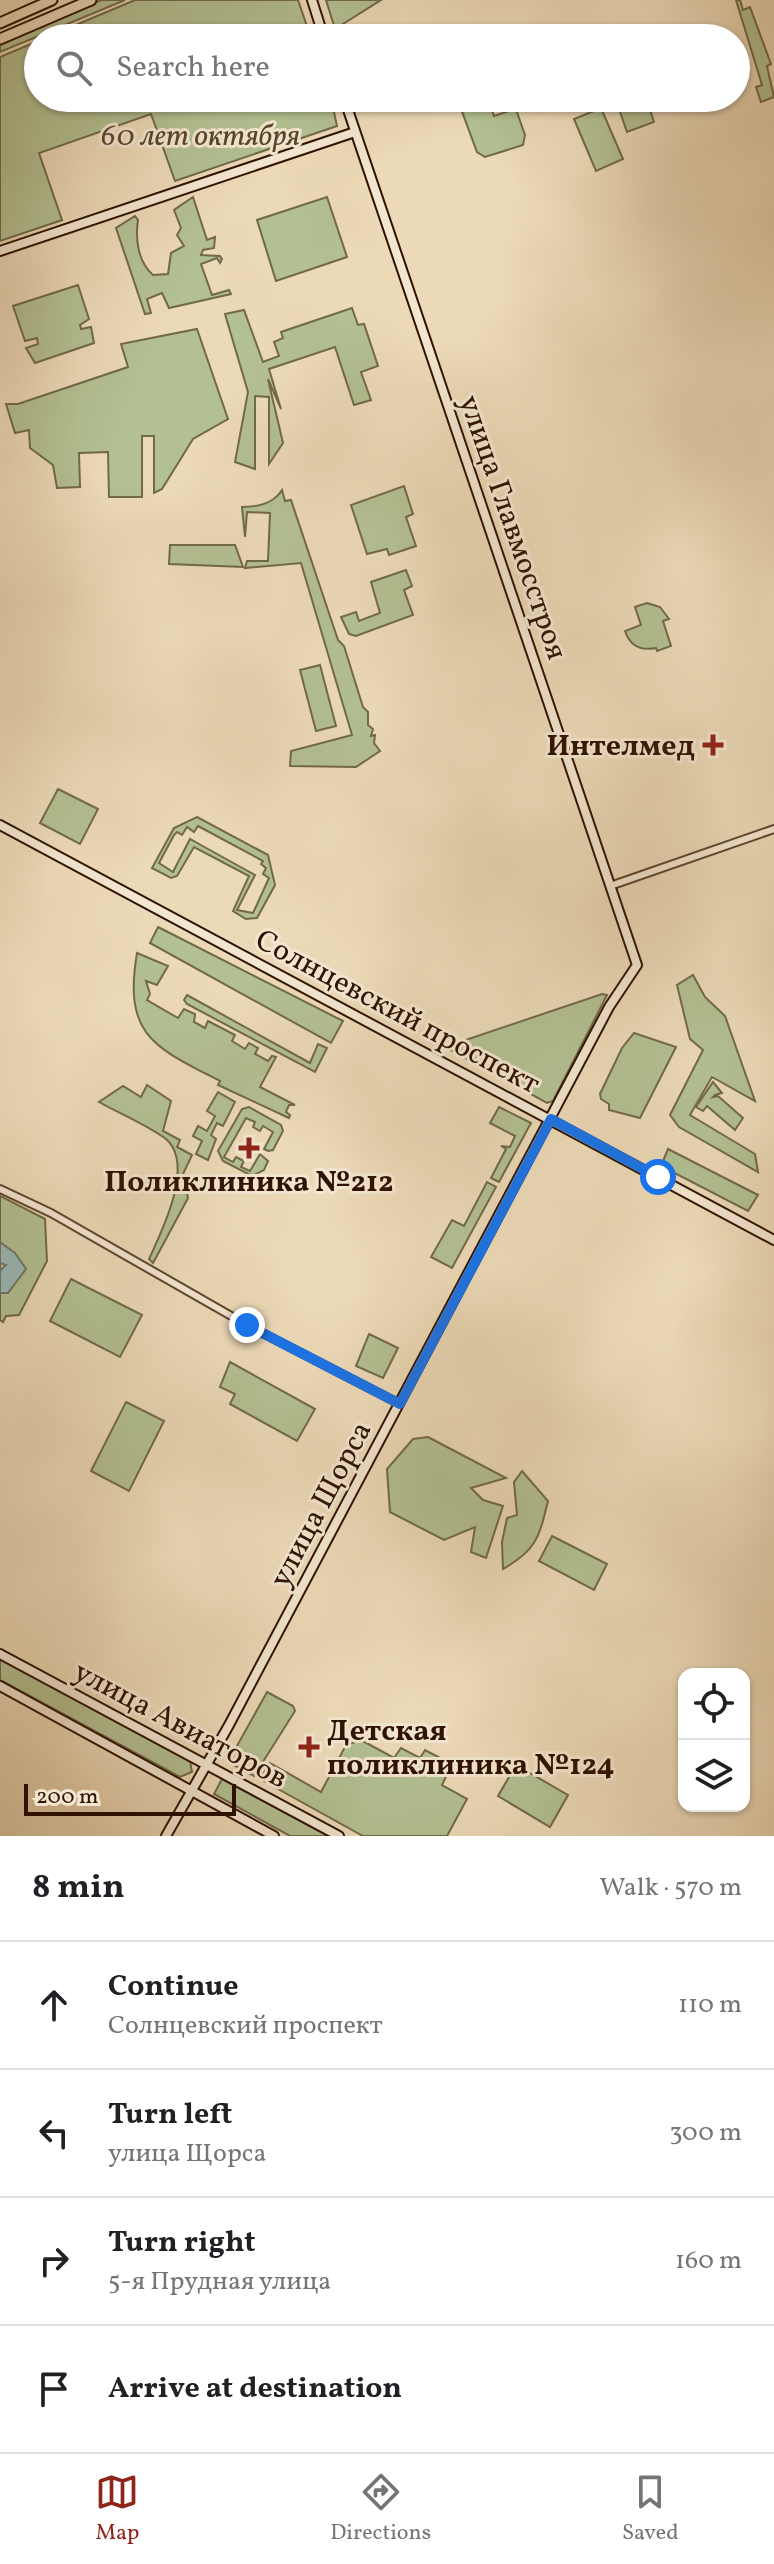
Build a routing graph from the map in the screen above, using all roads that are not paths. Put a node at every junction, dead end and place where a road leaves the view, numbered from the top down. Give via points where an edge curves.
1 (52, 0) edge
2 (91, 0) edge
3 (312, 0) edge
4 (0, 23) edge
5 (35, 24) edge
6 (320, 24) edge
7 (24, 29) edge
8 (0, 39) edge
9 (349, 112) edge
10 (355, 132) junction
11 (0, 251) edge
12 (0, 825) edge
13 (774, 829) edge
14 (610, 886) junction
15 (634, 970) joint
16 (551, 1119) junction
17 (0, 1189) edge
18 (774, 1240) edge
19 (400, 1404) junction
20 (0, 1654) edge
21 (0, 1686) edge
22 (208, 1766) junction
23 (193, 1792) junction
24 (166, 1836) edge
25 (274, 1836) edge
26 (339, 1836) edge

1 - 4 main road
2 - 5 main road
3 - 6 street
7 - 8 main road
9 - 10 street, улица Главмосстроя
10 - 11 street
10 - 14 street, улица Главмосстроя
12 - 16 street, Солнцевский проспект
13 - 14 street
14 - 15 street, улица Главмосстроя
15 - 16 street, улица Щорса
16 - 18 street, Солнцевский проспект
16 - 19 street, улица Щорса
17 - 19 street
19 - 22 street, улица Щорса
20 - 22 street, улица Авиаторов
21 - 23 street, улица Авиаторов
22 - 23 street, улица Щорса
22 - 26 street, улица Авиаторов
23 - 24 street, улица Щорса
23 - 25 street, улица Авиаторов

